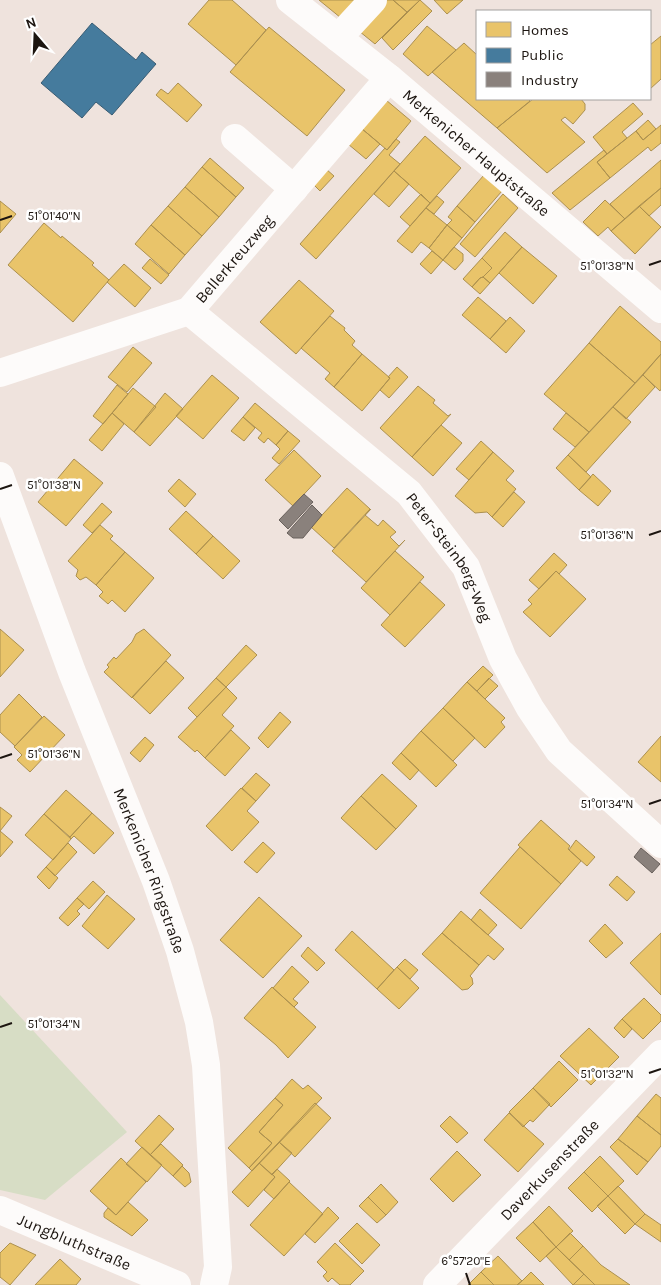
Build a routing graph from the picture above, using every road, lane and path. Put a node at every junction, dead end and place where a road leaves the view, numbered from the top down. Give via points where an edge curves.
1 (290, 0) edge
2 (373, 0) edge
3 (338, 38) junction
4 (389, 78) junction
5 (235, 138) dead end
6 (294, 189) junction
7 (661, 309) edge
8 (189, 311) junction
9 (0, 373) edge
10 (0, 476) edge
11 (661, 844) edge
12 (661, 1054) edge
13 (0, 1210) edge
14 (177, 1285) edge
15 (214, 1285) edge
16 (437, 1285) edge

1 - 3 street, Merkenicher Hauptstraße
2 - 3 street
3 - 4 street, Merkenicher Hauptstraße
4 - 6 street, Bellerkreuzweg
4 - 7 street, Merkenicher Hauptstraße
5 - 6 street
6 - 8 street, Bellerkreuzweg
8 - 9 street, Bellerkreuzweg
8 - 11 street, Peter-Steinberg-Weg via 409,493 466,568 503,659 559,751
10 - 15 street, Merkenicher Ringstraße via 72,672 156,881 180,951 199,1022 206,1065 218,1267
12 - 16 street, Daverkusenstraße
13 - 14 street, Jungbluthstraße

